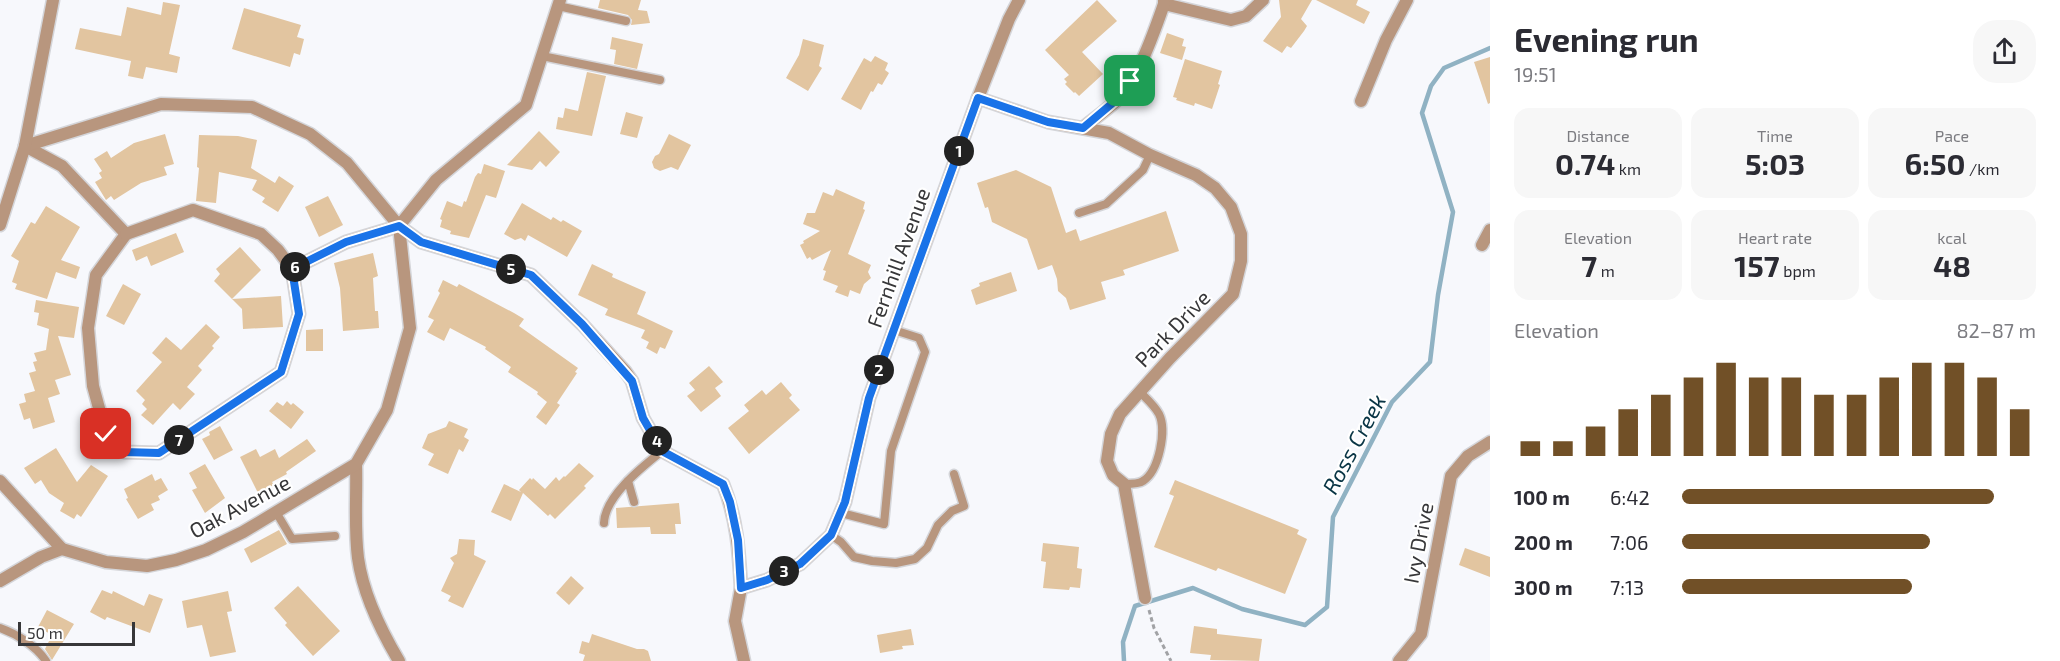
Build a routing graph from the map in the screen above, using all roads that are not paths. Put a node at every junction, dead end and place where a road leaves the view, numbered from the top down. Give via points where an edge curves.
1 (53, 0) edge
2 (1019, 0) edge
3 (1263, 0) edge
4 (1407, 0) edge
5 (1164, 2) edge
6 (559, 3) edge
7 (626, 21) dead end
8 (542, 56) junction
9 (660, 80) dead end
10 (978, 98) junction
11 (1361, 101) dead end
12 (1083, 128) junction
13 (25, 146) junction
14 (1150, 155) junction
15 (1079, 213) dead end
16 (0, 225) edge
17 (399, 226) junction
18 (1490, 231) edge
19 (126, 234) junction
20 (1482, 245) dead end
21 (292, 269) junction
22 (894, 330) junction
23 (1140, 392) junction
24 (1490, 442) edge
25 (662, 451) junction
26 (356, 464) junction
27 (954, 474) dead end
28 (0, 481) edge
29 (628, 481) junction
30 (1124, 484) junction
31 (634, 502) dead end
32 (276, 512) junction
33 (841, 513) junction
34 (604, 523) dead end
35 (831, 535) junction
36 (335, 536) dead end
37 (62, 549) junction
38 (0, 581) edge
39 (741, 588) junction
40 (1145, 598) dead end
41 (0, 628) edge
42 (46, 661) edge
43 (399, 661) edge
44 (744, 661) edge
45 (1399, 661) edge

1 - 13 street
2 - 10 street, Fernhill Avenue
3 - 5 street via 1246,16 1231,20
4 - 11 street
5 - 12 street via 1148,48 1130,81 1115,101
6 - 7 lane
6 - 8 street
8 - 9 lane
8 - 17 street via 526,105 436,180
10 - 12 street, Park Drive via 1048,122
10 - 22 street, Fernhill Avenue
12 - 14 street, Park Drive via 1108,134
13 - 16 street
13 - 17 street via 161,104 252,107 310,134 347,163
13 - 19 street via 62,166
14 - 15 lane via 1143,170 1106,204
14 - 23 street, Park Drive via 1215,188 1231,207 1241,234 1242,261 1233,294
17 - 21 street via 346,242
17 - 25 street via 421,242 531,275 625,371 643,418
17 - 26 street via 410,327 387,410
18 - 20 street
19 - 21 street via 192,210 261,234
19 - 21 street via 96,275 88,328 93,386 106,434 124,452 159,453 281,372 299,314
22 - 33 street, Fernhill Avenue via 869,398
22 - 33 lane via 919,338 925,352 891,451 884,524
23 - 30 street, Park Drive via 1120,414 1111,434 1107,461 1113,475
23 - 30 lane via 1160,414 1161,445 1147,477
24 - 45 street, Ivy Drive via 1468,456 1451,476 1421,634
25 - 29 lane
25 - 39 street via 723,484 738,540
26 - 32 street, Oak Avenue
26 - 43 street via 358,558 380,628
27 - 35 lane via 964,506 952,511 938,525 927,548 915,559 896,563 854,557
28 - 37 street
29 - 31 lane
29 - 34 lane via 613,499
30 - 40 street, Park Drive
32 - 36 lane via 292,539
32 - 37 street, Oak Avenue via 206,550 147,566 106,562
33 - 35 street, Fernhill Avenue
35 - 39 street, Fernhill Avenue via 800,564
37 - 38 street
39 - 44 street via 735,621
41 - 42 lane via 29,644

